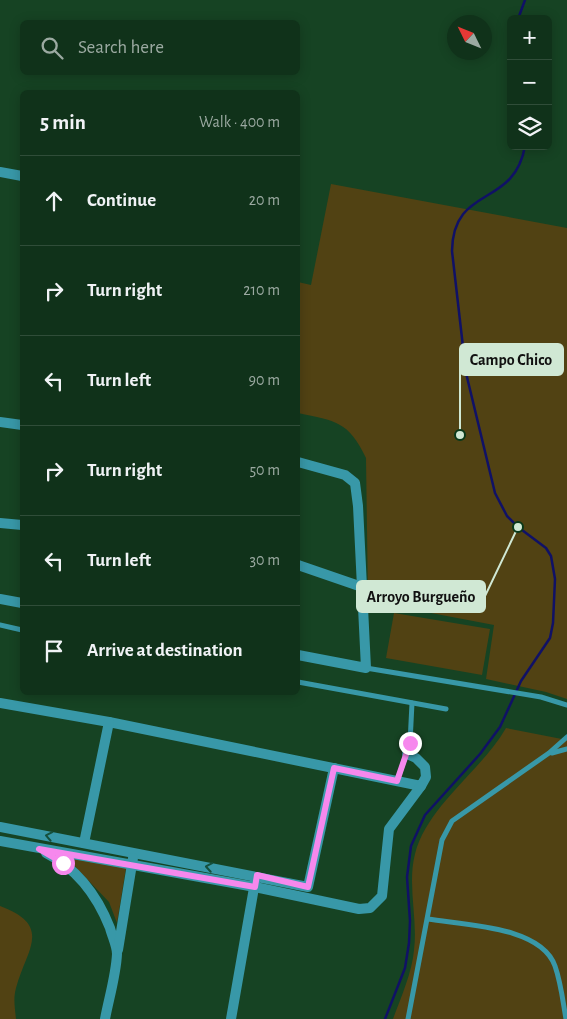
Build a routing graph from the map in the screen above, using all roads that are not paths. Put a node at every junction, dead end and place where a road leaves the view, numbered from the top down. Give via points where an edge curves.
1 (0, 172) edge
2 (20, 176) edge
3 (0, 422) edge
4 (20, 425) edge
5 (300, 463) edge
6 (0, 523) edge
7 (20, 525) edge
8 (300, 566) edge
9 (362, 587) junction
10 (0, 599) edge
11 (20, 603) edge
12 (0, 625) edge
13 (20, 630) edge
14 (300, 655) edge
15 (366, 668) junction
16 (300, 682) edge
17 (0, 703) edge
18 (412, 703) junction
19 (567, 705) edge
20 (446, 709) dead end
21 (110, 722) junction
22 (567, 737) edge
23 (567, 749) edge
24 (406, 754) junction
25 (550, 754) junction
26 (334, 768) junction
27 (397, 781) junction
28 (421, 786) junction
29 (0, 827) edge
30 (0, 841) edge
31 (84, 843) junction
32 (39, 849) junction
33 (134, 853) junction
34 (132, 865) junction
35 (257, 875) junction
36 (255, 887) junction
37 (428, 919) junction
38 (117, 953) junction
39 (105, 1019) edge
40 (231, 1019) edge
41 (408, 1019) edge
42 (566, 1019) edge

1 - 2 street
3 - 4 street
5 - 9 street via 345,475 355,483
6 - 7 street
8 - 9 street
9 - 15 street
10 - 11 street
12 - 13 lane
14 - 15 street
15 - 19 lane via 541,697
16 - 18 lane
17 - 21 street
18 - 20 lane
18 - 24 lane via 410,743
21 - 26 street
21 - 31 street
22 - 25 lane
23 - 25 lane
24 - 27 lane
24 - 28 street via 425,767 426,777
25 - 37 lane via 452,820 442,840
26 - 27 street
26 - 35 street via 308,887
27 - 28 street
28 - 36 street via 389,829 382,896 370,908 359,909
31 -> 29 street
30 - 32 street
31 - 33 street
32 - 34 street
32 - 38 street via 63,863 88,886 101,907
33 - 34 street
35 -> 33 street
34 - 36 street
34 - 38 street
35 - 36 street
36 - 40 street
37 - 41 lane
37 - 42 lane via 511,932 534,941 549,954 555,966
38 - 39 street

